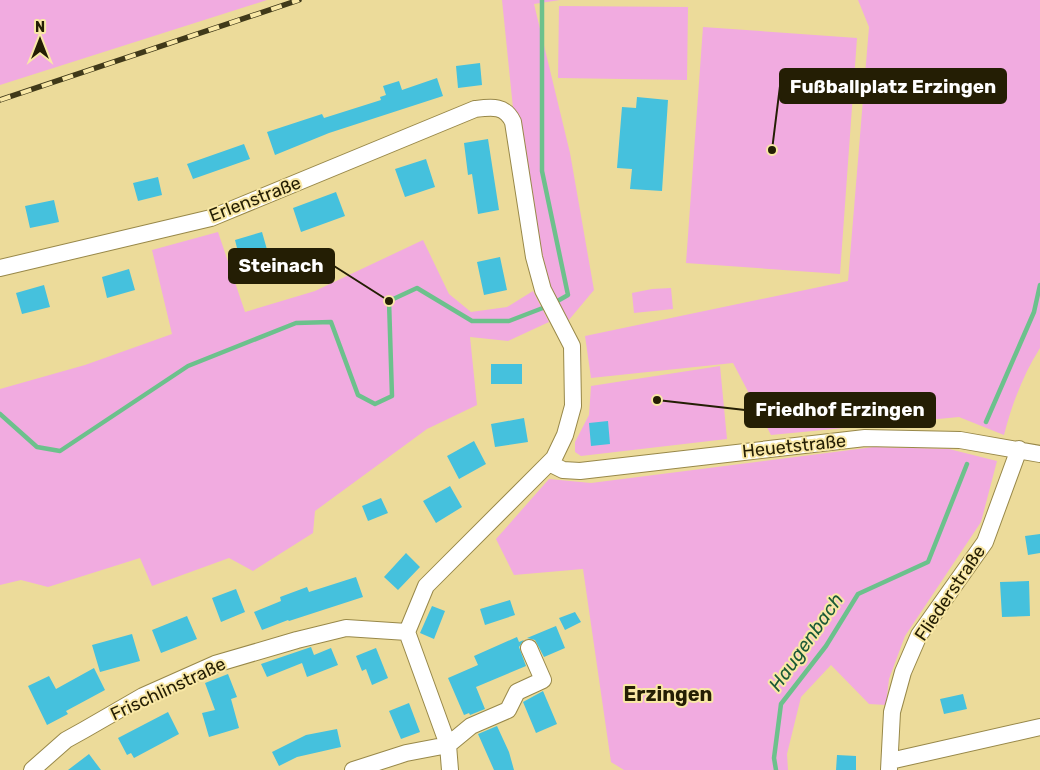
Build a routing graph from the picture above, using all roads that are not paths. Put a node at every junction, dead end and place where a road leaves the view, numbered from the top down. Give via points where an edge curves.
1 (0, 268) edge
2 (1019, 449) junction
3 (1040, 454) edge
4 (549, 463) junction
5 (407, 632) junction
6 (529, 648) dead end
7 (1040, 727) edge
8 (448, 746) junction
9 (889, 766) edge
10 (32, 770) edge
11 (353, 770) edge
12 (450, 770) edge

1 - 4 street, Erlenstraße via 211,218 475,109 501,108 513,122 542,290 572,346 573,406 565,436
2 - 3 street, Heuetstraße
2 - 4 street, Heuetstraße via 960,440 865,438 580,470 563,470
2 - 9 street, Fliederstraße via 985,542 919,635 903,672 892,712
4 - 5 street via 426,586
5 - 8 street
5 - 10 street, Frischlinstraße via 346,628 215,664 143,696 66,740
6 - 8 street via 542,680 517,692 508,710 472,726
7 - 9 street
8 - 11 street via 406,754
8 - 12 street

